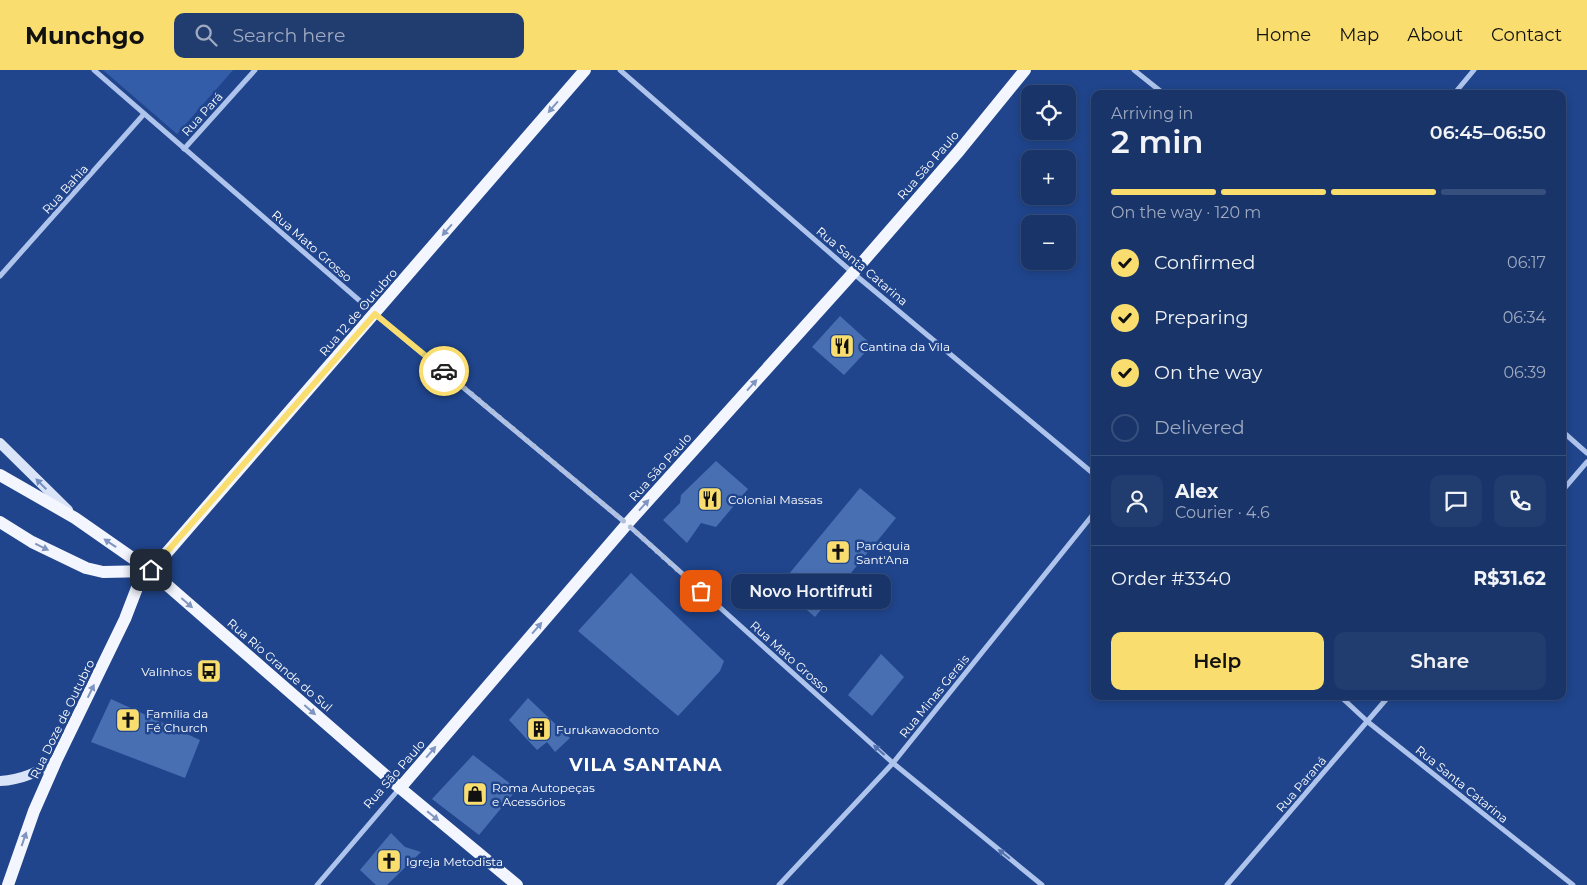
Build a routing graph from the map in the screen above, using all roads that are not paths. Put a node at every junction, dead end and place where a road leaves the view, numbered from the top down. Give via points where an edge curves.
1 (95, 70) edge
2 (255, 70) edge
3 (585, 70) edge
4 (620, 70) edge
5 (1025, 70) edge
6 (1134, 70) edge
7 (1474, 70) edge
8 (1159, 90) edge
9 (1457, 90) edge
10 (144, 114) junction
11 (184, 149) junction
12 (854, 273) junction
13 (0, 276) edge
14 (375, 314) junction
15 (1566, 435) edge
16 (0, 443) edge
17 (1587, 453) edge
18 (1587, 462) edge
19 (1091, 472) edge
20 (0, 475) edge
21 (1566, 487) edge
22 (1091, 517) edge
23 (75, 518) junction
24 (0, 522) edge
25 (627, 524) junction
26 (151, 570) junction
27 (1344, 700) edge
28 (1386, 700) edge
29 (1368, 722) junction
30 (56, 761) junction
31 (893, 763) junction
32 (0, 781) edge
33 (400, 788) junction
34 (8, 885) edge
35 (316, 885) edge
36 (517, 885) edge
37 (779, 885) edge
38 (1042, 885) edge
39 (1227, 885) edge
40 (1573, 885) edge

1 - 10 street, Rua Mato Grosso
2 - 11 street, Rua Pará
3 -> 14 main road, Rua 12 de Outubro
4 - 12 street, Rua Santa Catarina
5 - 12 main road, Rua São Paulo
6 - 8 street
7 - 9 street
10 - 11 street, Rua Mato Grosso
10 - 13 street, Rua Bahia
11 - 14 street, Rua Mato Grosso
12 - 19 street, Rua Santa Catarina
25 -> 12 main road, Rua São Paulo
14 - 25 street, Rua Mato Grosso
14 - 26 main road, Rua 12 de Outubro
15 - 17 street
23 -> 16 main road
18 - 21 street
20 - 23 main road, Rua Rio Grande do Sul
22 - 31 street, Rua Minas Gerais
26 -> 23 main road, Rua Rio Grande do Sul
24 -> 26 main road via 32,542 86,568 103,572
31 -> 25 street, Rua Mato Grosso
33 -> 25 main road, Rua São Paulo
30 -> 26 main road, Rua Doze de Outubro via 125,619 140,580
26 -> 33 main road, Rua Rio Grande do Sul
27 - 29 street, Rua Santa Catarina
28 - 29 street, Rua Paraná
29 - 39 street, Rua Paraná
29 - 40 street, Rua Santa Catarina
30 - 32 main road via 34,774
34 -> 30 main road, Rua Doze de Outubro
31 - 37 street, Rua Minas Gerais
38 -> 31 street, Rua Mato Grosso
33 - 35 street, Rua São Paulo
33 -> 36 main road, Rua Rio Grande do Sul

